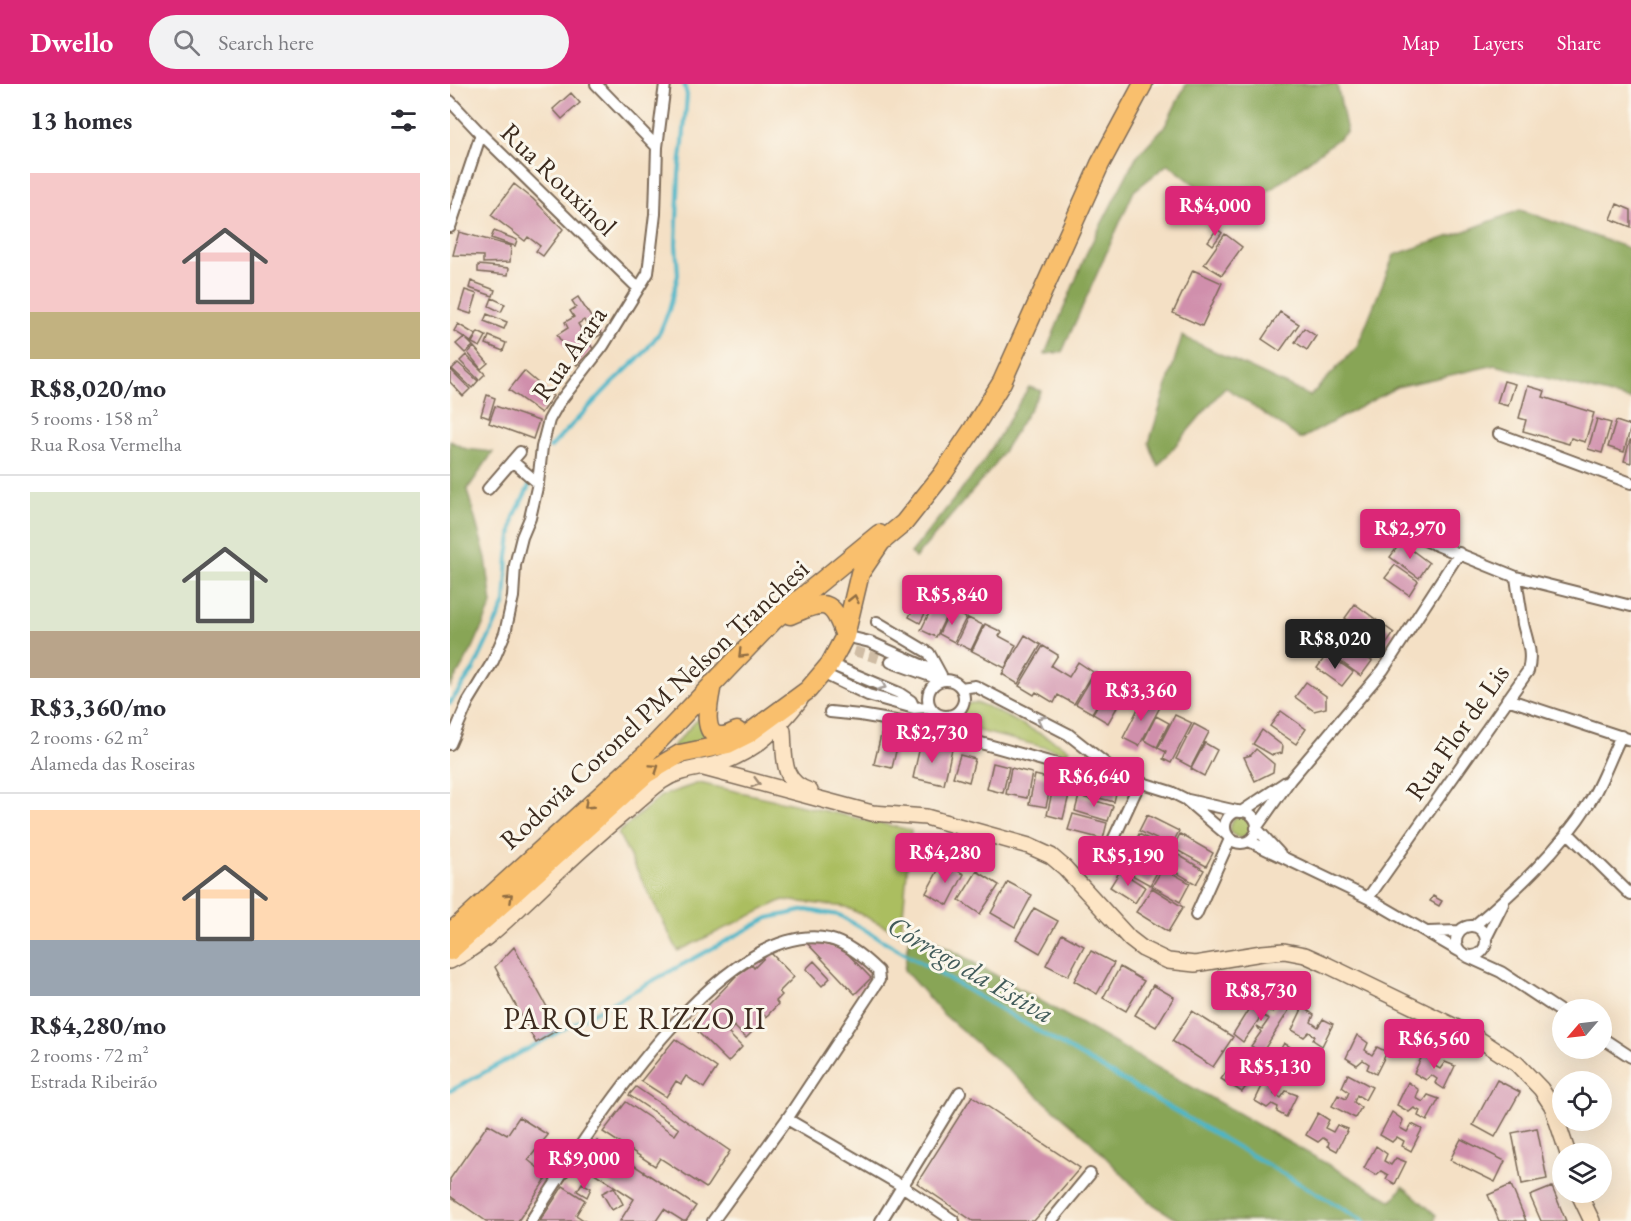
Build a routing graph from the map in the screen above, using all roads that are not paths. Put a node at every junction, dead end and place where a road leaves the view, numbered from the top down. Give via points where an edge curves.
1 (596, 84) edge
2 (665, 84) edge
3 (1143, 84) edge
4 (450, 101) edge
5 (481, 135) junction
6 (657, 147) junction
7 (450, 227) edge
8 (638, 288) junction
9 (1499, 434) dead end
10 (520, 452) dead end
11 (512, 461) junction
12 (942, 475) junction
13 (538, 483) junction
14 (1631, 483) edge
15 (488, 489) dead end
16 (1422, 538) dead end
17 (1459, 553) junction
18 (1515, 577) junction
19 (1631, 606) edge
20 (877, 622) dead end
21 (773, 623) junction
22 (845, 636) junction
23 (891, 662) tunnel mouth
24 (826, 669) junction
25 (942, 678) junction
26 (712, 684) junction
27 (961, 688) junction
28 (805, 694) junction
29 (1507, 699) junction
30 (929, 707) junction
31 (830, 712) dead end
32 (938, 715) junction
33 (779, 722) junction
34 (1626, 738) edge
35 (450, 744) edge
36 (723, 762) junction
37 (700, 767) junction
38 (1123, 777) junction
39 (1290, 780) junction
40 (1140, 782) junction
41 (1185, 800) junction
42 (1241, 812) junction
43 (872, 813) junction
44 (1256, 828) junction
45 (1567, 832) junction
46 (1229, 837) junction
47 (1249, 841) junction
48 (1108, 851) dead end
49 (1280, 854) junction
50 (511, 876) junction
51 (1631, 895) edge
52 (1368, 898) junction
53 (1506, 898) junction
54 (1196, 915) dead end
55 (450, 920) edge
56 (1474, 926) junction
57 (1459, 931) junction
58 (1428, 932) junction
59 (450, 933) edge
60 (1485, 944) junction
61 (450, 951) edge
62 (1463, 954) junction
63 (450, 961) edge
64 (1501, 972) junction
65 (1552, 1006) edge
66 (1612, 1045) edge
67 (1631, 1057) edge
68 (960, 1092) dead end
69 (787, 1119) junction
70 (1564, 1143) edge
71 (1090, 1174) dead end
72 (902, 1186) junction
73 (1583, 1203) edge
74 (531, 1221) edge
75 (712, 1221) edge
76 (881, 1221) edge
77 (954, 1221) edge
78 (1051, 1221) edge
79 (1592, 1221) edge

1 - 6 street
2 - 6 street, Rua Arara
3 - 12 highway, Rodovia Coronel PM Nelson Tranchesi via 1100,164 1002,382
4 - 5 street, Rua Rouxinol
5 - 7 street
5 - 8 street, Rua Rouxinol
6 - 8 street, Rua Arara via 648,273
8 - 13 street, Rua Arara via 603,346 549,420
9 - 14 street
10 - 11 street
11 - 13 street
11 - 15 street
12 - 21 highway, Rodovia Coronel PM Nelson Tranchesi via 861,550
22 -> 12 highway, Rodovia Coronel PM Nelson Tranchesi via 860,573 880,542 904,523
13 - 35 street, Rua Arara via 515,565 505,633
16 - 17 street
17 - 18 street
17 - 39 street via 1383,670
18 - 19 street
18 - 29 street, Rua Flor de Lis via 1531,661
20 - 25 street via 929,653
21 - 22 highway via 821,604 834,611
21 -> 26 highway, Rodovia Coronel PM Nelson Tranchesi
22 - 24 highway, Rodovia Coronel PM Nelson Tranchesi
22 - 25 street via 870,642 939,673
23 - 25 street
24 - 28 highway, Rodovia Coronel PM Nelson Tranchesi
24 -> 30 street via 868,695 914,708
26 - 33 highway via 707,722 717,736
26 -> 50 highway, Rodovia Coronel PM Nelson Tranchesi via 647,753
27 - 30 street via 945,680 934,684 928,694
27 - 32 street via 964,700 960,711 949,717
38 -> 27 street via 1059,729 975,686
28 - 33 highway, Rodovia Coronel PM Nelson Tranchesi
28 - 36 street via 767,737
29 - 34 street
29 - 52 street, Rua Flor de Lis
30 - 32 street
31 - 32 street via 913,724
32 - 38 street via 963,738
33 - 36 street via 769,746 756,756
33 - 43 street via 785,767 794,784
61 -> 33 highway, Rodovia Coronel PM Nelson Tranchesi via 646,774 680,754 728,744
34 - 45 street
36 - 37 street
37 -> 43 street
37 - 63 street via 663,780 606,827 493,934
38 - 40 street
39 - 42 street
39 - 44 street
40 - 41 street
40 - 48 street
41 - 42 street
41 - 46 street
42 - 44 street via 1250,815
42 - 46 street via 1227,819
43 - 70 street via 926,817 1042,851 1065,868 1130,939 1168,961 1195,964 1294,952 1368,984 1474,1036 1517,1064 1542,1089
44 - 47 street
44 - 49 street
45 - 51 street
45 - 53 street
46 - 47 street via 1240,843
46 - 54 street
47 - 49 street
49 - 52 street
50 - 55 street, Rodovia Coronel PM Nelson Tranchesi via 462,916
50 - 59 highway, Rodovia Coronel PM Nelson Tranchesi
52 - 58 street
53 - 56 street
53 - 60 street
56 - 57 street
56 - 60 street via 1482,930
57 - 58 street
57 - 62 street via 1456,945
58 - 62 street
60 - 62 street via 1478,954
60 - 64 street
62 - 64 street
64 - 65 street
66 - 67 street
68 - 72 street
69 - 72 street
69 - 74 street via 878,982 879,974 873,966 847,946 830,939 811,937 785,942 752,956 714,984 666,1033 601,1113
69 - 75 street
71 - 78 street
72 - 76 street
72 - 77 street
73 - 79 street

